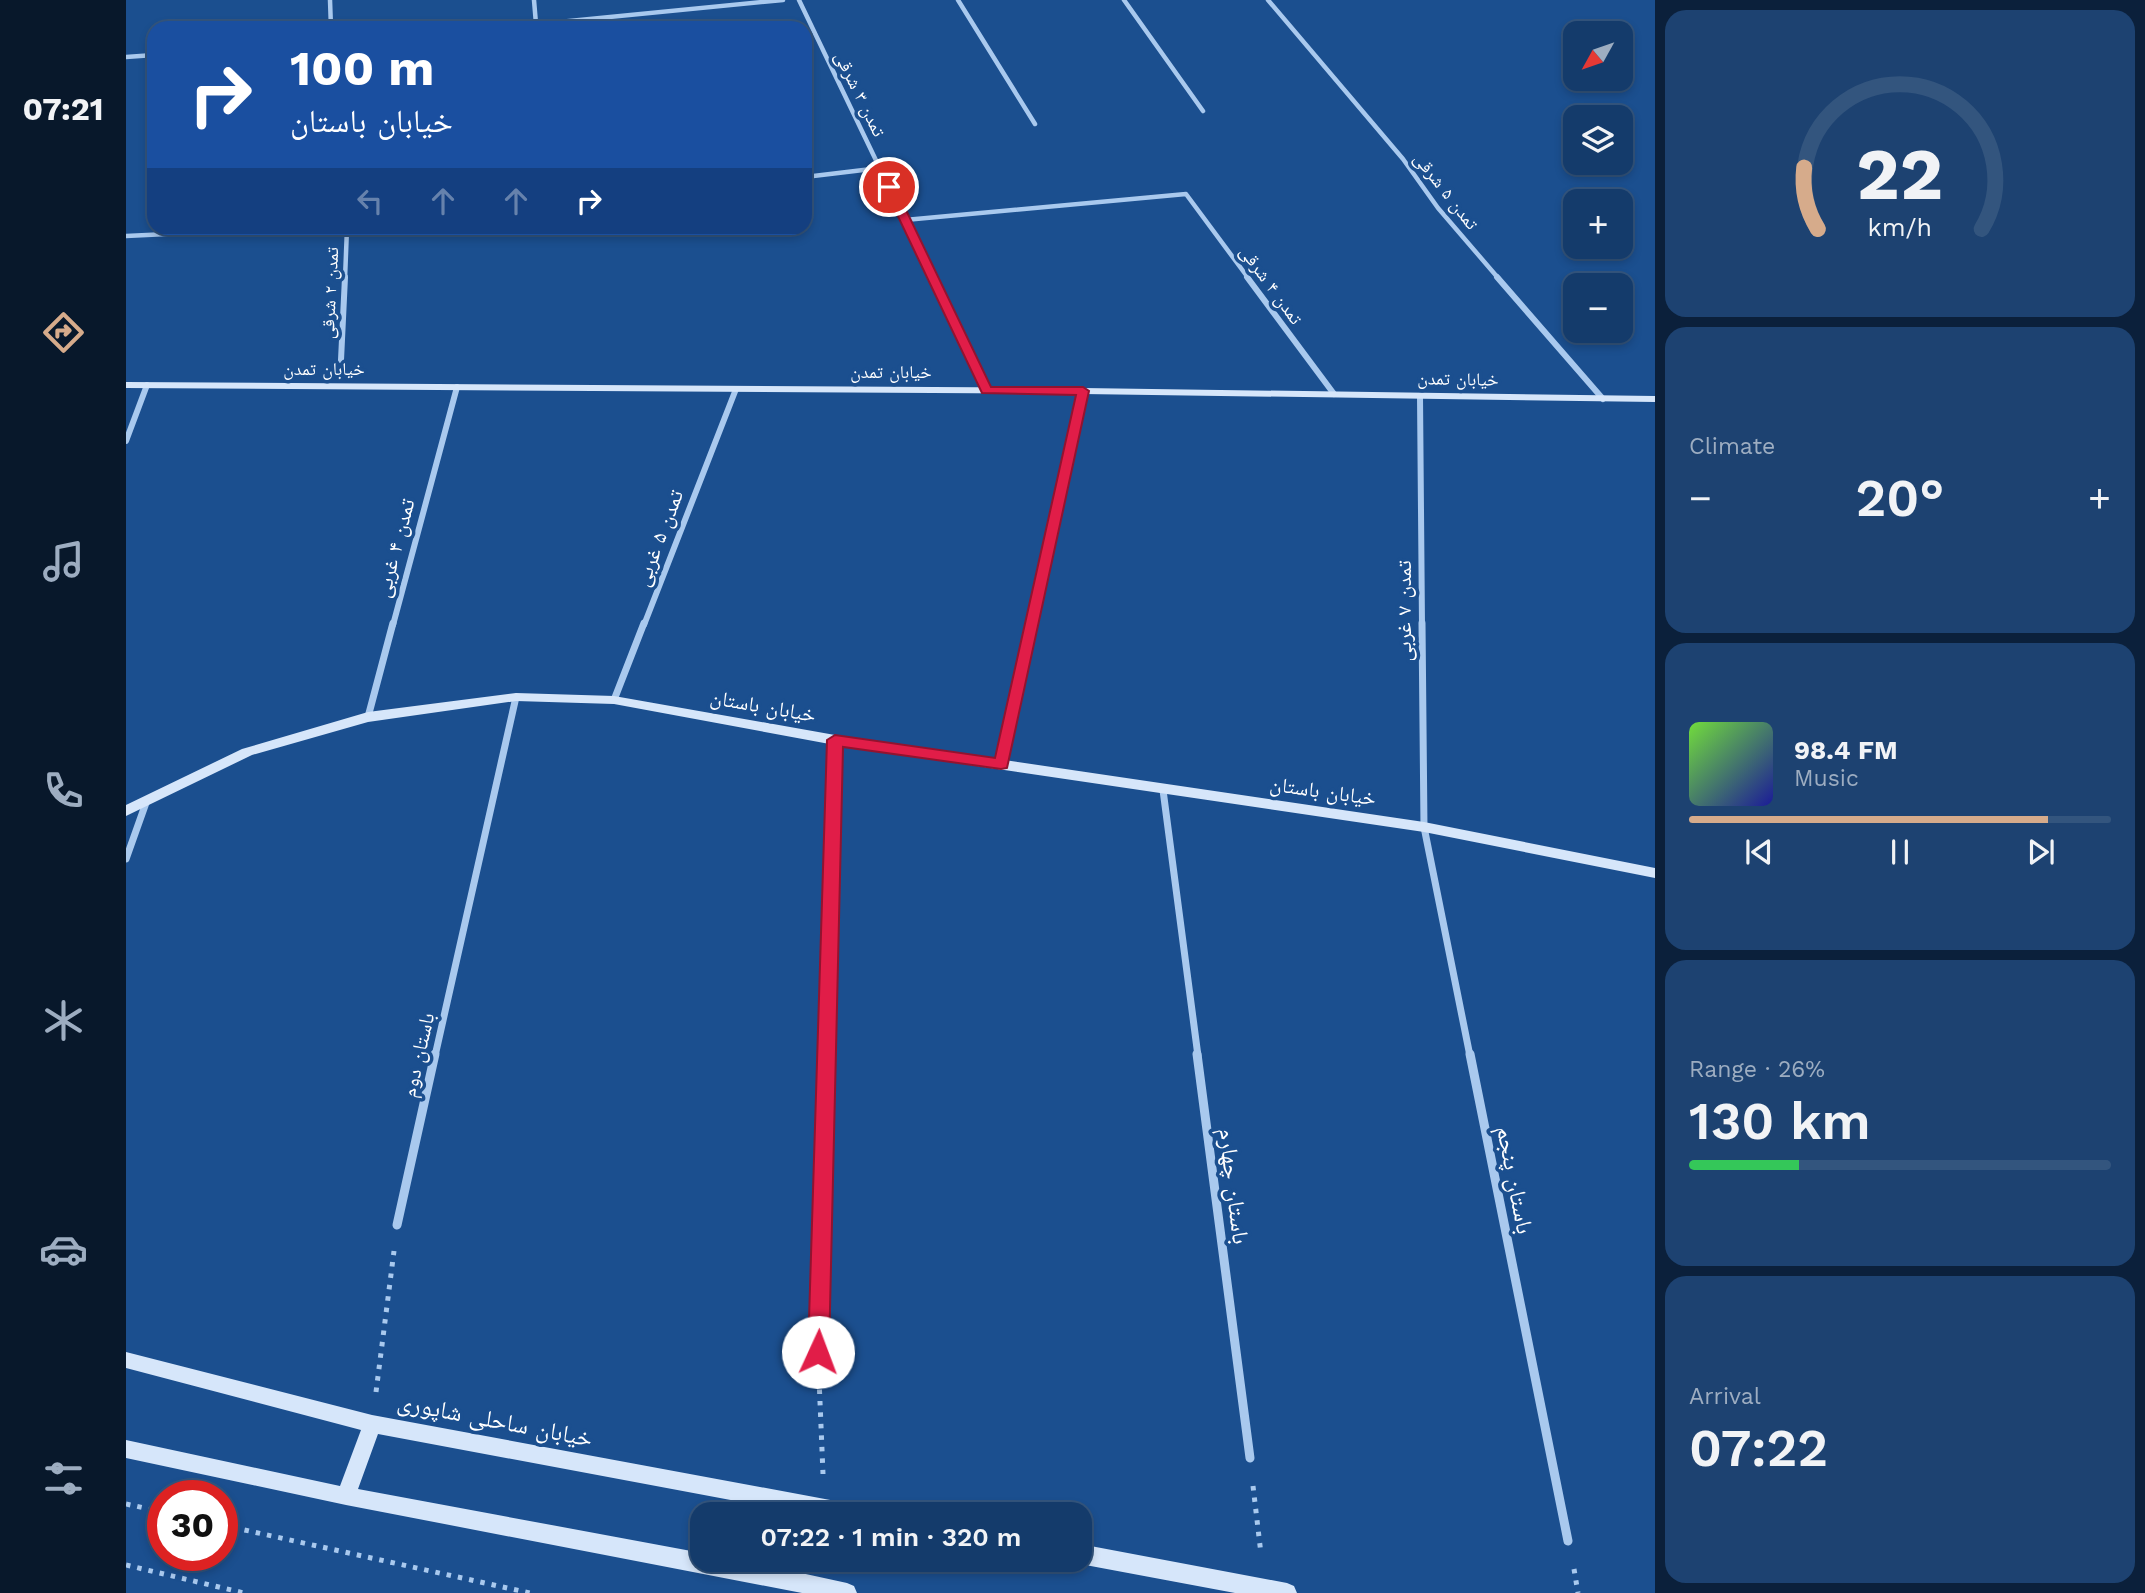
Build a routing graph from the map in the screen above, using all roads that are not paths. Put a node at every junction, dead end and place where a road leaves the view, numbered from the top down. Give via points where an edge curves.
1 (330, 0) edge
2 (534, 0) edge
3 (783, 0) edge
4 (800, 0) edge
5 (958, 0) edge
6 (1124, 0) edge
7 (1268, 0) edge
8 (331, 21) edge
9 (536, 21) edge
10 (567, 21) edge
11 (810, 21) edge
12 (812, 25) edge
13 (147, 56) edge
14 (126, 58) edge
15 (1203, 111) dead end
16 (1035, 124) dead end
17 (880, 168) junction
18 (812, 176) edge
19 (905, 220) junction
20 (147, 235) edge
21 (347, 235) edge
22 (126, 236) edge
23 (341, 360) dead end
24 (126, 385) edge
25 (147, 385) junction
26 (457, 387) junction
27 (736, 389) junction
28 (986, 390) junction
29 (1083, 391) junction
30 (1334, 394) junction
31 (1420, 396) junction
32 (1655, 398) edge
33 (1603, 399) junction
34 (126, 441) edge
35 (516, 697) junction
36 (614, 700) junction
37 (368, 717) junction
38 (835, 740) junction
39 (1001, 764) junction
40 (1163, 790) junction
41 (147, 800) junction
42 (126, 811) edge
43 (1424, 827) junction
44 (126, 859) edge
45 (1655, 873) edge
46 (397, 1225) road end
47 (818, 1352) road end
48 (126, 1360) edge
49 (372, 1424) junction
50 (126, 1449) edge
51 (1250, 1458) road end
52 (346, 1496) junction
53 (792, 1502) edge
54 (1568, 1541) dead end
55 (1092, 1556) edge
56 (848, 1593) edge
57 (1287, 1593) edge

1 - 8 street
2 - 9 street
3 - 10 street
4 - 11 street, تمدن ۳ شرقی
5 - 16 street
6 - 15 street
7 - 33 street, تمدن ۵ شرقی via 1403,159 1438,208
12 - 17 street, تمدن ۳ شرقی
13 - 14 street
17 - 18 street
17 - 19 street, تمدن ۳ شرقی
19 - 28 street, تمدن ۳ شرقی
19 - 30 street, تمدن ۴ شرقی via 1186,194
20 - 22 street
21 - 23 street, تمدن ۲ شرقی
24 - 25 street, خیابان تمدن
25 - 26 street, خیابان تمدن
25 - 34 street
26 - 27 street, خیابان تمدن
26 - 37 street, تمدن ۴ غربی
27 - 28 street, خیابان تمدن
27 - 36 street, تمدن ۵ غربی
28 - 29 street, خیابان تمدن
29 - 30 street, خیابان تمدن
29 - 39 street
30 - 31 street, خیابان تمدن
31 - 33 street, خیابان تمدن
31 - 43 street, تمدن ۷ غربی
32 - 33 street, خیابان تمدن
35 - 36 street, خیابان باستان
35 - 37 street, خیابان باستان
35 - 46 street, باستان دوم
36 - 38 street, خیابان باستان
37 - 41 street, خیابان باستان via 247,752
38 - 39 street, خیابان باستان
38 - 47 street
39 - 40 street, خیابان باستان
40 - 43 street, خیابان باستان
40 - 51 street, باستان چهارم
41 - 42 street, خیابان باستان
41 - 44 street
43 - 45 street, خیابان باستان
43 - 54 street, باستان پنجم
48 - 49 street, خیابان ساحلی شاپوری
49 - 52 street
49 - 53 street, خیابان ساحلی شاپوری
50 - 52 street
52 - 56 street
55 - 57 street

